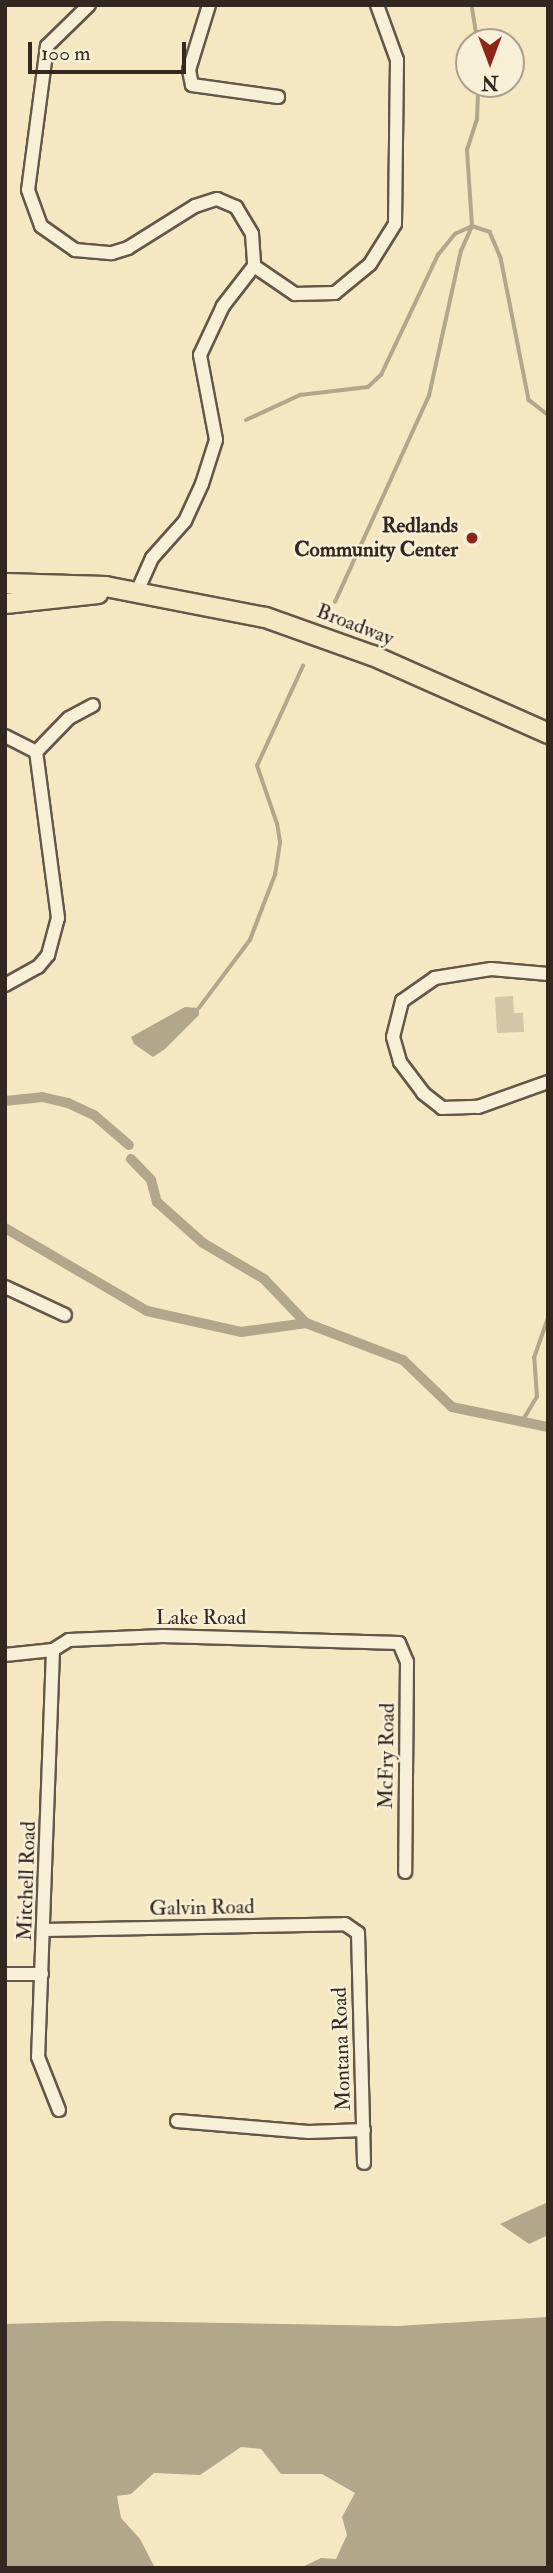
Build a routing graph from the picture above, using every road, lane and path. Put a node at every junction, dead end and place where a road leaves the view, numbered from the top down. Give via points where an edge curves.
1 (89, 5) edge
2 (209, 5) edge
3 (377, 5) edge
4 (278, 97) dead end
5 (254, 266) junction
6 (5, 583) edge
7 (136, 591) junction
8 (5, 603) edge
9 (93, 705) dead end
10 (548, 733) edge
11 (5, 736) edge
12 (36, 752) junction
13 (548, 974) edge
14 (5, 985) edge
15 (548, 1082) edge
16 (5, 1287) edge
17 (65, 1315) dead end
18 (399, 1643) joint
19 (53, 1650) junction
20 (5, 1654) edge
21 (405, 1872) dead end
22 (44, 1930) junction
23 (358, 1933) joint
24 (5, 1973) edge
25 (42, 1974) junction
26 (59, 2110) dead end
27 (177, 2121) dead end
28 (364, 2130) junction
29 (365, 2163) dead end

1 - 5 street via 47,47 28,190 41,226 75,250 113,253 195,206 218,199 236,207 252,234
2 - 4 street via 189,70 192,85
3 - 5 street via 397,60 395,224 370,264 335,293 295,294
5 - 7 street via 223,306 200,355 216,440 202,484 185,521 152,558
6 - 7 main road, Broadway via 70,581
7 - 8 main road, Broadway
7 - 10 main road, Broadway via 246,611 307,631
9 - 12 street via 69,718
11 - 12 street
12 - 14 street via 58,918 56,938 38,967
13 - 15 street via 491,970 435,978 402,1001 393,1037 400,1062 423,1093 442,1108 478,1107
16 - 17 street
18 - 19 street, Lake Road via 163,1636 69,1640
18 - 21 street, McFry Road via 407,1662
19 - 20 street, Lake Road
19 - 22 street, Mitchell Road
22 - 23 street, Galvin Road via 345,1924
22 - 25 street, Mitchell Road
23 - 28 street, Montana Road
24 - 25 street
25 - 26 street, Mitchell Road via 38,2057
27 - 28 street via 309,2132
28 - 29 street, Montana Road

